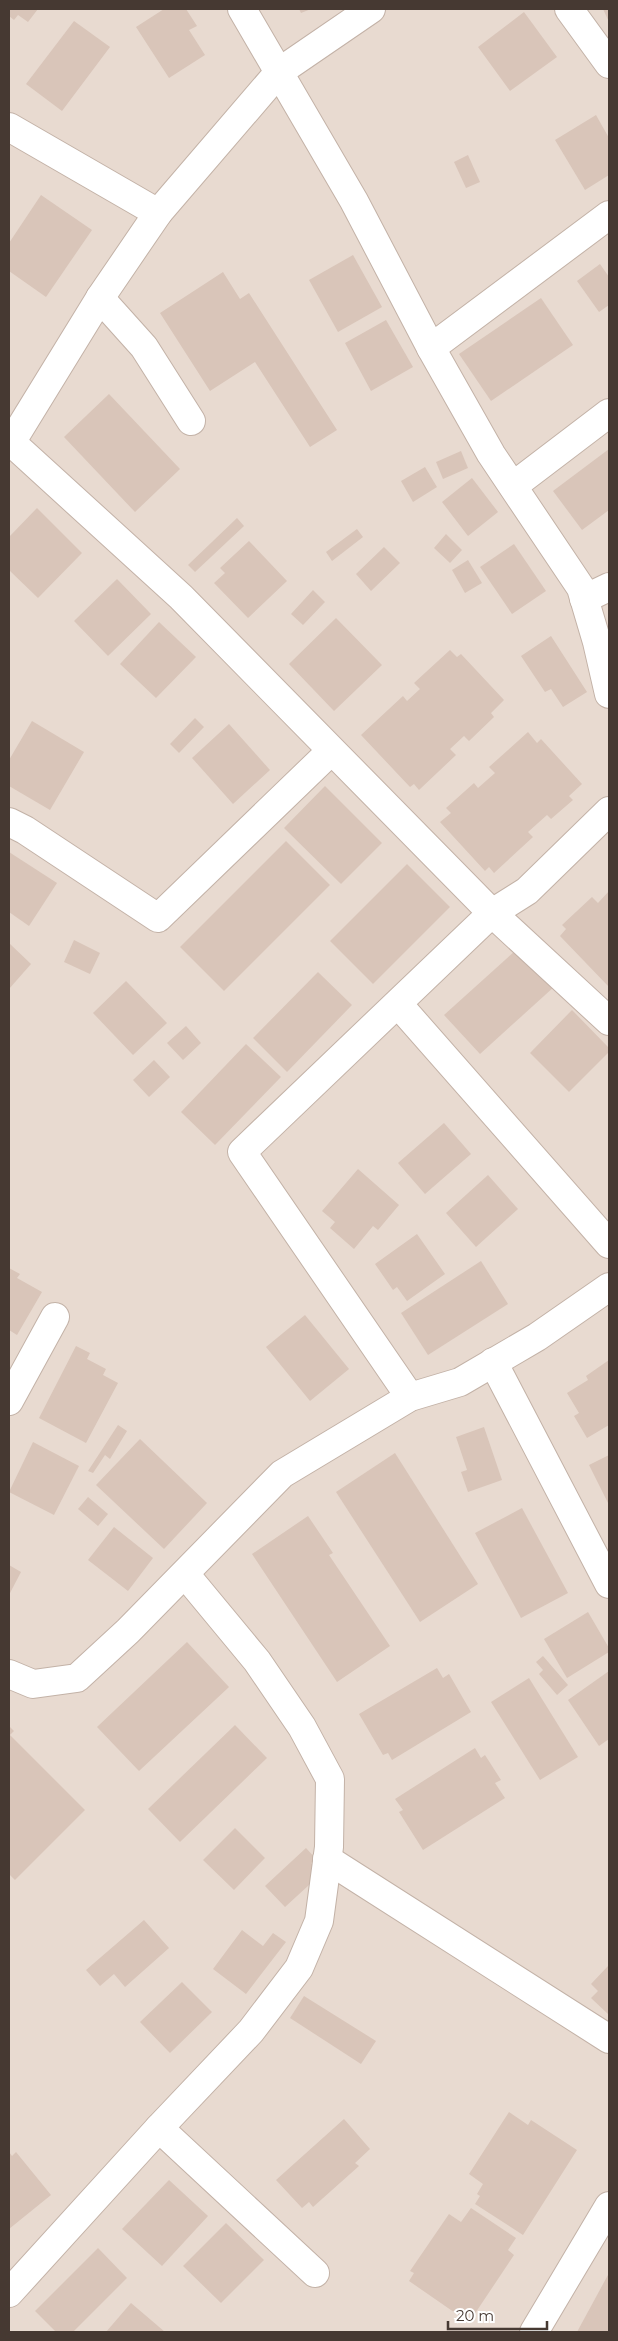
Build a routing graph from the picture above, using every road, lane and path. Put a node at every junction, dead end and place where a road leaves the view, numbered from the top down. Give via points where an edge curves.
1 (242, 9) edge
2 (371, 9) edge
3 (569, 9) edge
4 (609, 64) edge
5 (279, 72) junction
6 (9, 127) edge
7 (158, 213) junction
8 (609, 216) edge
9 (100, 298) junction
10 (431, 348) junction
11 (609, 413) edge
12 (190, 421) dead end
13 (10, 444) edge
14 (513, 486) junction
15 (609, 587) edge
16 (584, 599) junction
17 (609, 694) edge
18 (331, 751) junction
19 (609, 811) edge
20 (9, 822) edge
21 (492, 912) junction
22 (398, 1004) junction
23 (609, 1021) edge
24 (609, 1244) edge
25 (609, 1287) edge
26 (55, 1317) dead end
27 (493, 1362) junction
28 (410, 1397) junction
29 (9, 1401) edge
30 (185, 1574) junction
31 (609, 1584) edge
32 (9, 1674) edge
33 (327, 1859) junction
34 (609, 2039) edge
35 (159, 2128) junction
36 (607, 2214) edge
37 (315, 2273) dead end
38 (9, 2293) edge
39 (534, 2332) edge

1 - 5 street
2 - 5 street
3 - 4 street
5 - 7 street
5 - 10 street via 354,201
6 - 7 street
7 - 9 street
8 - 10 street
9 - 12 street via 144,347
9 - 13 street
10 - 14 street via 491,454
11 - 14 street
13 - 18 street via 181,597
14 - 16 street via 581,588
15 - 16 street
16 - 17 street
18 - 20 street via 158,918
18 - 21 street
19 - 21 street via 526,891
21 - 22 street
21 - 23 street
22 - 24 street
22 - 28 street via 242,1152
25 - 27 street via 537,1337
26 - 29 street
27 - 28 street via 460,1382
27 - 31 street
28 - 30 street via 282,1474
30 - 32 street via 76,1678 33,1684
30 - 33 street via 257,1660 302,1727 330,1779
33 - 34 street
33 - 35 street via 319,1921 299,1968 251,2031
35 - 37 street
35 - 38 street
36 - 39 street

